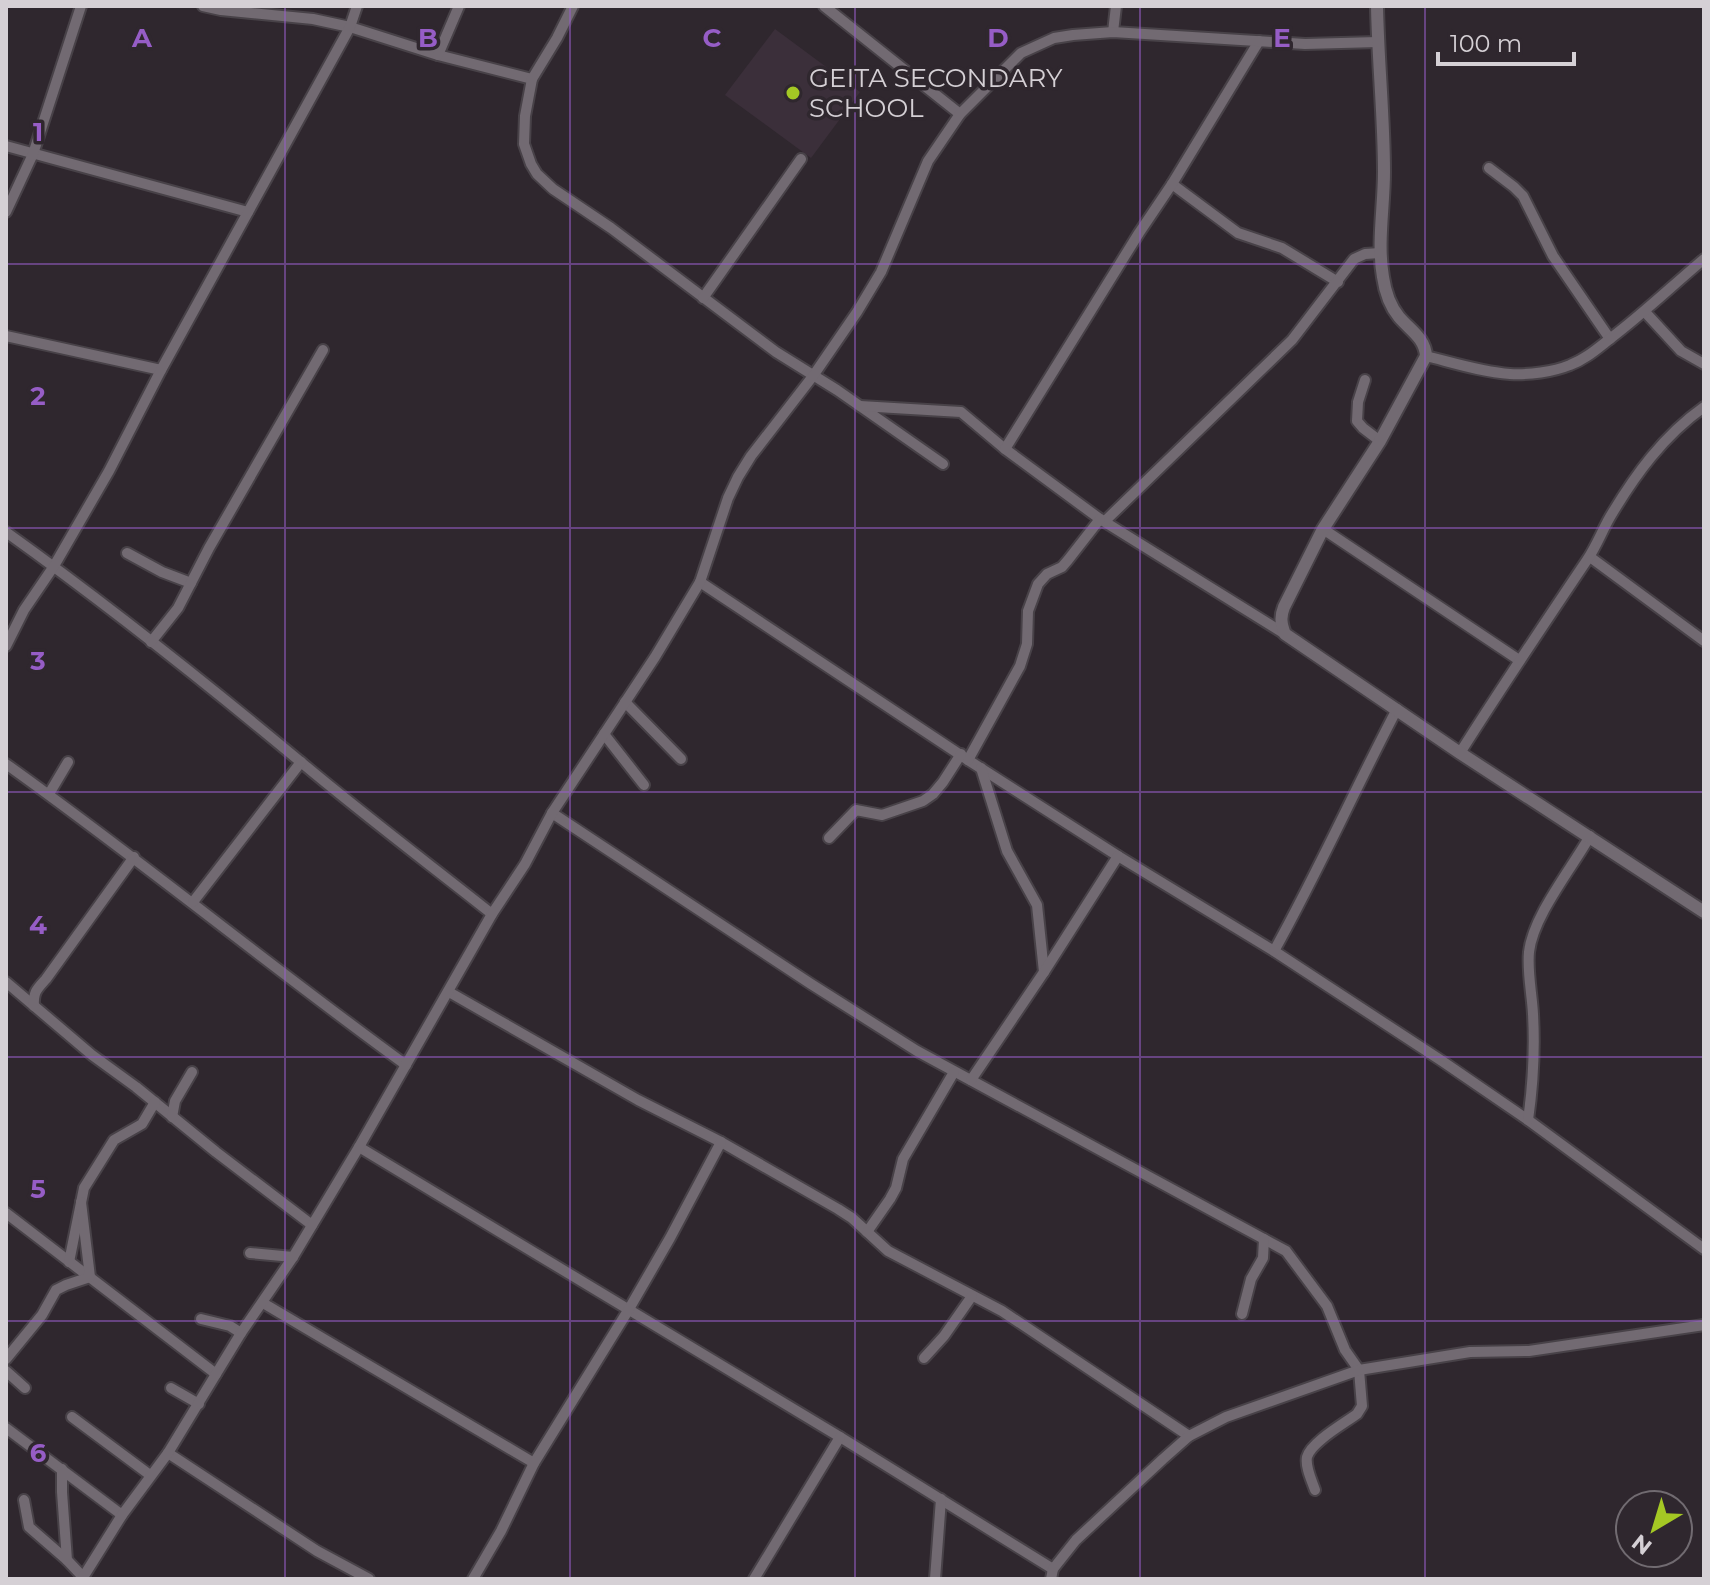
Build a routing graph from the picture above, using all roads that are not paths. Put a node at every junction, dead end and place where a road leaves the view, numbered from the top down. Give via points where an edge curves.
1 (81, 6) edge
2 (203, 6) edge
3 (357, 6) edge
4 (459, 6) edge
5 (573, 6) edge
6 (824, 6) edge
7 (1116, 6) edge
8 (1377, 6) edge
9 (350, 27) junction
10 (1113, 32) junction
11 (1259, 41) junction
12 (1378, 42) junction
13 (438, 55) junction
14 (532, 79) junction
15 (960, 114) junction
16 (6, 146) edge
17 (33, 154) junction
18 (801, 159) dead end
19 (1489, 168) dead end
20 (1172, 184) junction
21 (6, 212) edge
22 (248, 212) junction
23 (1380, 253) junction
24 (1704, 259) edge
25 (1338, 282) junction
26 (703, 298) junction
27 (1645, 312) junction
28 (6, 336) edge
29 (1610, 339) junction
30 (323, 350) dead end
31 (1426, 356) junction
32 (1704, 364) edge
33 (161, 370) junction
34 (813, 376) junction
35 (1365, 380) dead end
36 (859, 406) junction
37 (1704, 407) edge
38 (1380, 441) junction
39 (1005, 449) junction
40 (943, 464) dead end
41 (1102, 520) junction
42 (1323, 529) junction
43 (6, 532) edge
44 (127, 553) dead end
45 (1590, 557) junction
46 (54, 566) junction
47 (700, 582) junction
48 (191, 583) junction
49 (1285, 634) junction
50 (1704, 641) edge
51 (151, 642) junction
52 (6, 646) edge
53 (1519, 660) junction
54 (625, 702) junction
55 (1397, 709) junction
56 (604, 734) junction
57 (1460, 753) junction
58 (965, 757) junction
59 (681, 759) dead end
60 (68, 762) dead end
61 (301, 762) junction
62 (6, 764) edge
63 (981, 768) junction
64 (644, 785) dead end
65 (49, 794) junction
66 (552, 813) junction
67 (1590, 836) junction
68 (829, 838) dead end
69 (1118, 856) junction
70 (134, 857) junction
71 (193, 902) junction
72 (1704, 912) edge
73 (492, 914) junction
74 (1274, 951) junction
75 (1044, 972) junction
76 (6, 982) edge
77 (449, 992) junction
78 (34, 1006) junction
79 (406, 1065) junction
80 (192, 1072) dead end
81 (954, 1072) junction
82 (971, 1080) junction
83 (155, 1102) junction
84 (172, 1117) junction
85 (1528, 1120) junction
86 (721, 1142) junction
87 (359, 1147) junction
88 (81, 1202) junction
89 (6, 1213) edge
90 (312, 1225) junction
91 (867, 1232) junction
92 (1264, 1239) junction
93 (1704, 1249) edge
94 (250, 1253) dead end
95 (293, 1257) junction
96 (69, 1262) junction
97 (90, 1277) junction
98 (972, 1296) junction
99 (263, 1303) junction
100 (629, 1309) junction
101 (1242, 1314) dead end
102 (201, 1319) dead end
103 (1704, 1325) edge
104 (241, 1333) junction
105 (1704, 1334) edge
106 (924, 1358) dead end
107 (6, 1359) edge
108 (1359, 1370) junction
109 (6, 1371) edge
110 (216, 1374) junction
111 (25, 1388) dead end
112 (171, 1388) dead end
113 (199, 1404) junction
114 (72, 1417) dead end
115 (6, 1428) edge
116 (1189, 1436) junction
117 (840, 1437) junction
118 (168, 1453) junction
119 (534, 1463) junction
120 (62, 1469) junction
121 (150, 1475) junction
122 (1315, 1490) dead end
123 (941, 1499) junction
124 (24, 1500) dead end
125 (122, 1515) junction
126 (67, 1560) junction
127 (1052, 1574) edge
128 (83, 1578) edge
129 (369, 1579) edge
130 (473, 1579) edge
131 (754, 1579) edge
132 (935, 1579) edge

1 - 17 street
2 - 9 street
3 - 9 street
4 - 13 street
5 - 14 street
6 - 15 street
7 - 10 street
8 - 12 street
9 - 13 street
9 - 22 street
10 - 11 street
10 - 15 street via 1073,35 1021,53
11 - 12 street
11 - 20 street
12 - 23 street via 1384,156
13 - 14 street
14 - 26 street via 524,144 537,174
15 - 34 street via 928,161 881,272
16 - 17 street
17 - 21 street
17 - 22 street
18 - 26 street
19 - 29 street via 1523,196 1553,256
20 - 25 street via 1238,233 1282,248
20 - 39 street
22 - 33 street
23 - 25 street via 1354,259
23 - 31 street via 1392,305 1423,342
24 - 27 street
25 - 41 street via 1292,340
26 - 34 street
27 - 29 street
27 - 32 street via 1681,351
28 - 33 street
29 - 31 street via 1573,364 1539,372 1511,374
30 - 48 street
31 - 38 street
33 - 46 street
34 - 36 street
34 - 47 street via 738,477
35 - 38 street via 1357,421
36 - 39 street via 961,412
36 - 40 street
37 - 45 street via 1667,437 1649,460
38 - 42 street
39 - 41 street
41 - 49 street
41 - 58 street via 1062,567 1038,584 1020,666
42 - 49 street via 1284,607
42 - 53 street
43 - 46 street
44 - 48 street
45 - 50 street
45 - 53 street
46 - 51 street
46 - 52 street
47 - 54 street
47 - 58 street
48 - 51 street
49 - 55 street
51 - 61 street
53 - 57 street
54 - 56 street
54 - 59 street
55 - 57 street
55 - 74 street
56 - 64 street
56 - 66 street
57 - 67 street
58 - 63 street
58 - 68 street via 928,798 882,815 856,810
60 - 65 street
61 - 71 street
61 - 73 street
62 - 65 street
63 - 69 street
63 - 75 street via 1007,851 1039,909
65 - 70 street
66 - 73 street
66 - 81 street
67 - 72 street
67 - 85 street via 1553,895 1529,951 1534,1043
69 - 74 street
69 - 75 street
70 - 71 street
70 - 78 street via 35,992
71 - 79 street
73 - 77 street
74 - 85 street
75 - 82 street
76 - 78 street
77 - 79 street
77 - 86 street
78 - 83 street
79 - 87 street
80 - 84 street
81 - 82 street
81 - 91 street via 903,1159 896,1188
82 - 92 street
83 - 84 street
83 - 88 street via 142,1124 114,1140
84 - 90 street
85 - 93 street
86 - 91 street via 838,1209
86 - 100 street
87 - 90 street
87 - 100 street
88 - 96 street
88 - 97 street
89 - 96 street
90 - 95 street
91 - 98 street via 888,1251
92 - 101 street via 1263,1258
92 - 108 street via 1286,1251 1327,1306
94 - 95 street
95 - 99 street
96 - 97 street
97 - 107 street via 56,1290
97 - 110 street
98 - 106 street
98 - 116 street via 1028,1327
99 - 104 street
99 - 119 street
100 - 117 street
100 - 119 street
102 - 104 street
103 - 105 street
103 - 108 street
104 - 110 street
108 - 116 street via 1226,1417
108 - 122 street via 1362,1406 1307,1456
109 - 111 street
110 - 113 street
112 - 113 street
113 - 118 street
114 - 121 street
115 - 120 street
116 - 127 street via 1076,1540
117 - 123 street
117 - 131 street
118 - 121 street
118 - 129 street
119 - 130 street
120 - 125 street
120 - 126 street
121 - 125 street
123 - 127 street
123 - 132 street
124 - 126 street via 29,1527
125 - 128 street
126 - 128 street

